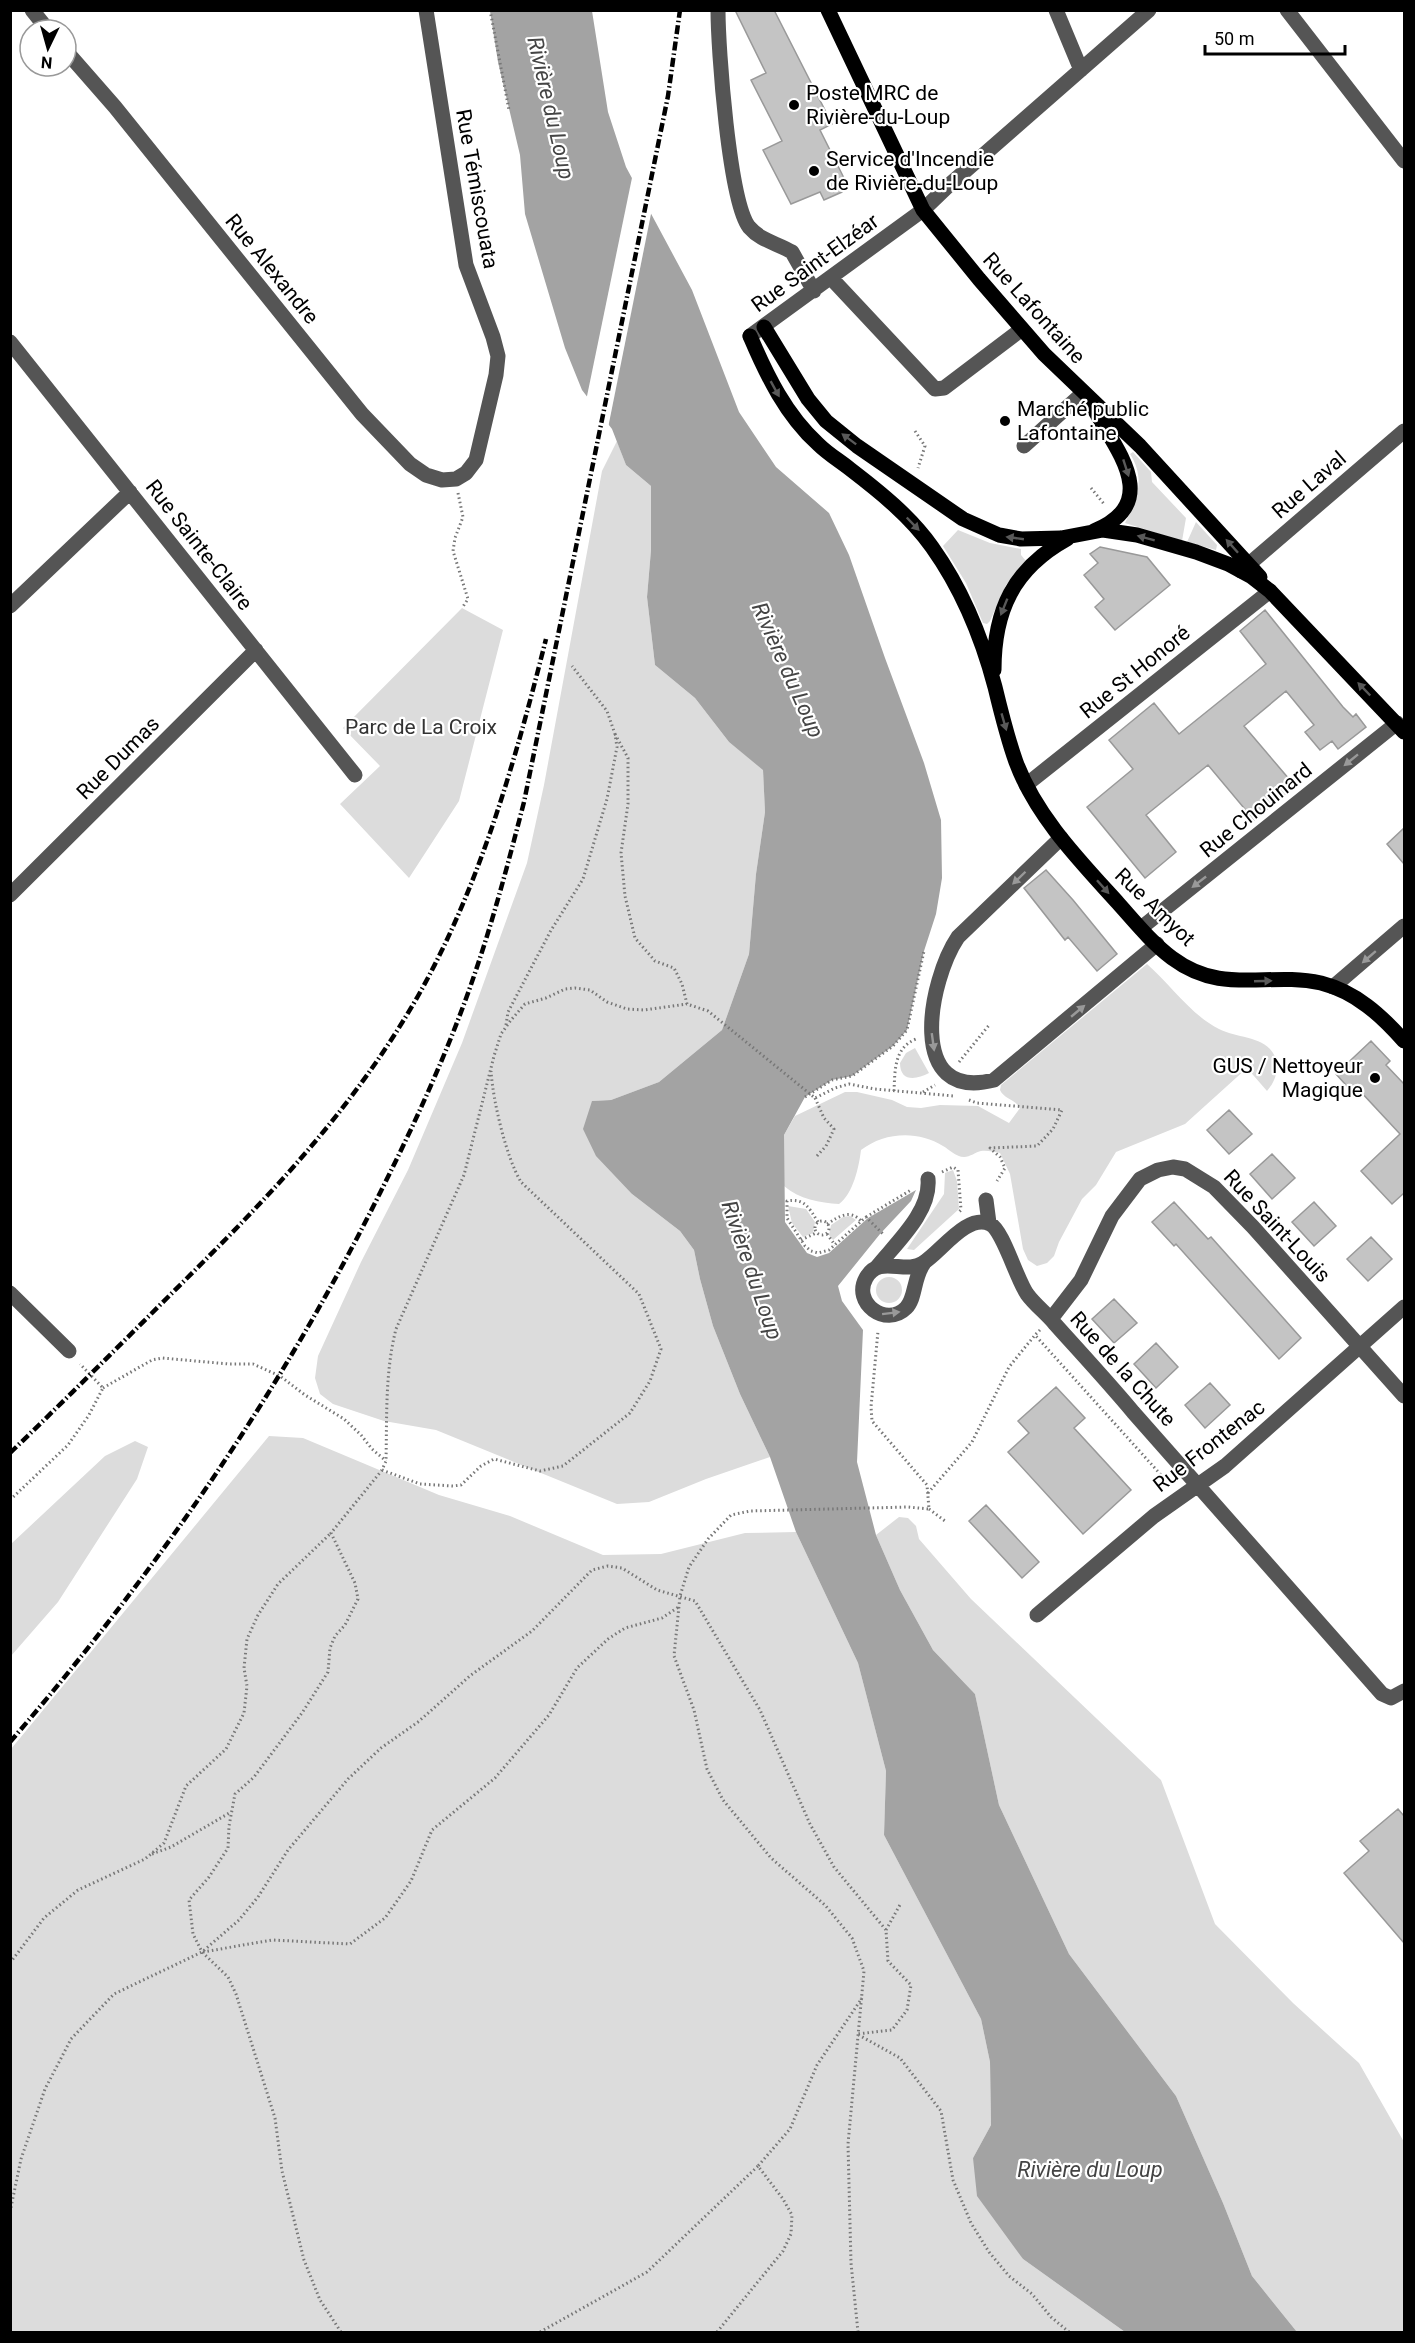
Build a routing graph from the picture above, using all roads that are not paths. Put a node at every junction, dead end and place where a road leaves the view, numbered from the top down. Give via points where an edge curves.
1 (426, 10) edge
2 (718, 10) edge
3 (828, 10) edge
4 (1056, 10) edge
5 (1149, 10) edge
6 (1287, 10) edge
7 (78, 65) edge
8 (1081, 70) junction
9 (1404, 161) edge
10 (923, 210) junction
11 (831, 278) junction
12 (814, 291) junction
13 (764, 327) junction
14 (1022, 329) junction
15 (750, 336) joint
16 (10, 342) edge
17 (1086, 396) junction
18 (1404, 431) edge
19 (1024, 446) dead end
20 (461, 476) joint
21 (130, 492) junction
22 (1094, 531) junction
23 (1072, 536) junction
24 (1245, 567) junction
25 (1270, 591) junction
26 (10, 606) edge
27 (256, 650) junction
28 (994, 686) junction
29 (1401, 728) edge
30 (355, 775) dead end
31 (1026, 785) junction
32 (1061, 838) junction
33 (10, 895) edge
34 (1404, 926) edge
35 (1141, 928) junction
36 (1157, 944) junction
37 (1333, 987) junction
38 (1404, 1041) edge
39 (928, 1179) dead end
40 (986, 1200) dead end
41 (989, 1223) junction
42 (924, 1263) junction
43 (876, 1268) junction
44 (10, 1293) edge
45 (1404, 1307) edge
46 (1051, 1319) junction
47 (1360, 1348) junction
48 (69, 1351) road end
49 (1404, 1396) edge
50 (1197, 1484) junction
51 (1037, 1615) dead end
52 (1398, 1695) edge

1 - 20 street, Rue Témiscouata via 466,265 498,356 476,460
2 - 12 street via 719,61 735,186 743,216 763,239 792,252
3 - 10 main road, Rue Lafontaine
4 - 8 street
5 - 8 street, Rue Saint-Elzéar
6 - 9 street
7 - 20 street, Rue Alexandre via 362,414 410,464 426,475 442,480
8 - 10 street, Rue Saint-Elzéar
10 - 11 street, Rue Saint-Elzéar
10 - 14 main road, Rue Lafontaine
11 - 12 street, Rue Saint-Elzéar
11 - 14 street via 934,388 944,388
12 - 13 street, Rue Saint-Elzéar
13 - 15 street, Rue Saint-Elzéar
23 -> 13 main road via 1033,540 1008,537 950,512 826,421
14 - 17 main road, Rue Lafontaine
15 -> 28 main road, Rue Amyot via 776,392 795,420 819,445 895,505 931,545 967,608
16 - 21 street, Rue Sainte-Claire
17 - 19 street
17 -> 22 main road via 1125,461 1130,481 1124,508
24 -> 17 main road, Rue Lafontaine via 1140,446
18 - 24 street, Rue Laval
21 - 26 street
21 - 27 street, Rue Sainte-Claire
22 - 23 main road
24 -> 22 main road via 1143,537
23 -> 28 main road via 1030,567 1007,600 996,632
24 - 25 main road, Rue Lafontaine
29 -> 25 main road, Rue Lafontaine
25 - 31 street, Rue St Honoré
27 - 30 street, Rue Sainte-Claire
27 - 33 street, Rue Dumas
28 -> 31 main road, Rue Amyot
29 -> 35 street, Rue Chouinard
31 - 32 main road, Rue Amyot
32 -> 35 main road, Rue Amyot
32 -> 36 street via 948,951 941,967 931,1025 931,1044 948,1075 968,1083 994,1080
34 -> 37 street
35 - 36 main road, Rue Amyot
36 -> 37 main road, Rue Amyot via 1198,973 1220,979 1296,980
37 - 38 main road, Rue Amyot via 1370,1007
39 - 43 street via 926,1201
40 - 41 street
41 - 42 street via 967,1226
41 - 46 street, Rue de la Chute via 1001,1234 1016,1277 1028,1296
42 - 43 street
43 -> 42 street via 866,1277 863,1294 868,1306 880,1314 896,1315 913,1296 916,1276
44 - 48 street
45 - 47 street, Rue Frontenac
46 - 47 street, Rue Saint-Louis via 1081,1280 1112,1216 1140,1179 1173,1167 1185,1169 1214,1187
46 - 50 street, Rue de la Chute
47 - 49 street, Rue Saint-Louis
47 - 50 street, Rue Frontenac via 1225,1466
50 - 51 street, Rue Frontenac
50 - 52 street, Rue de la Chute via 1382,1694

